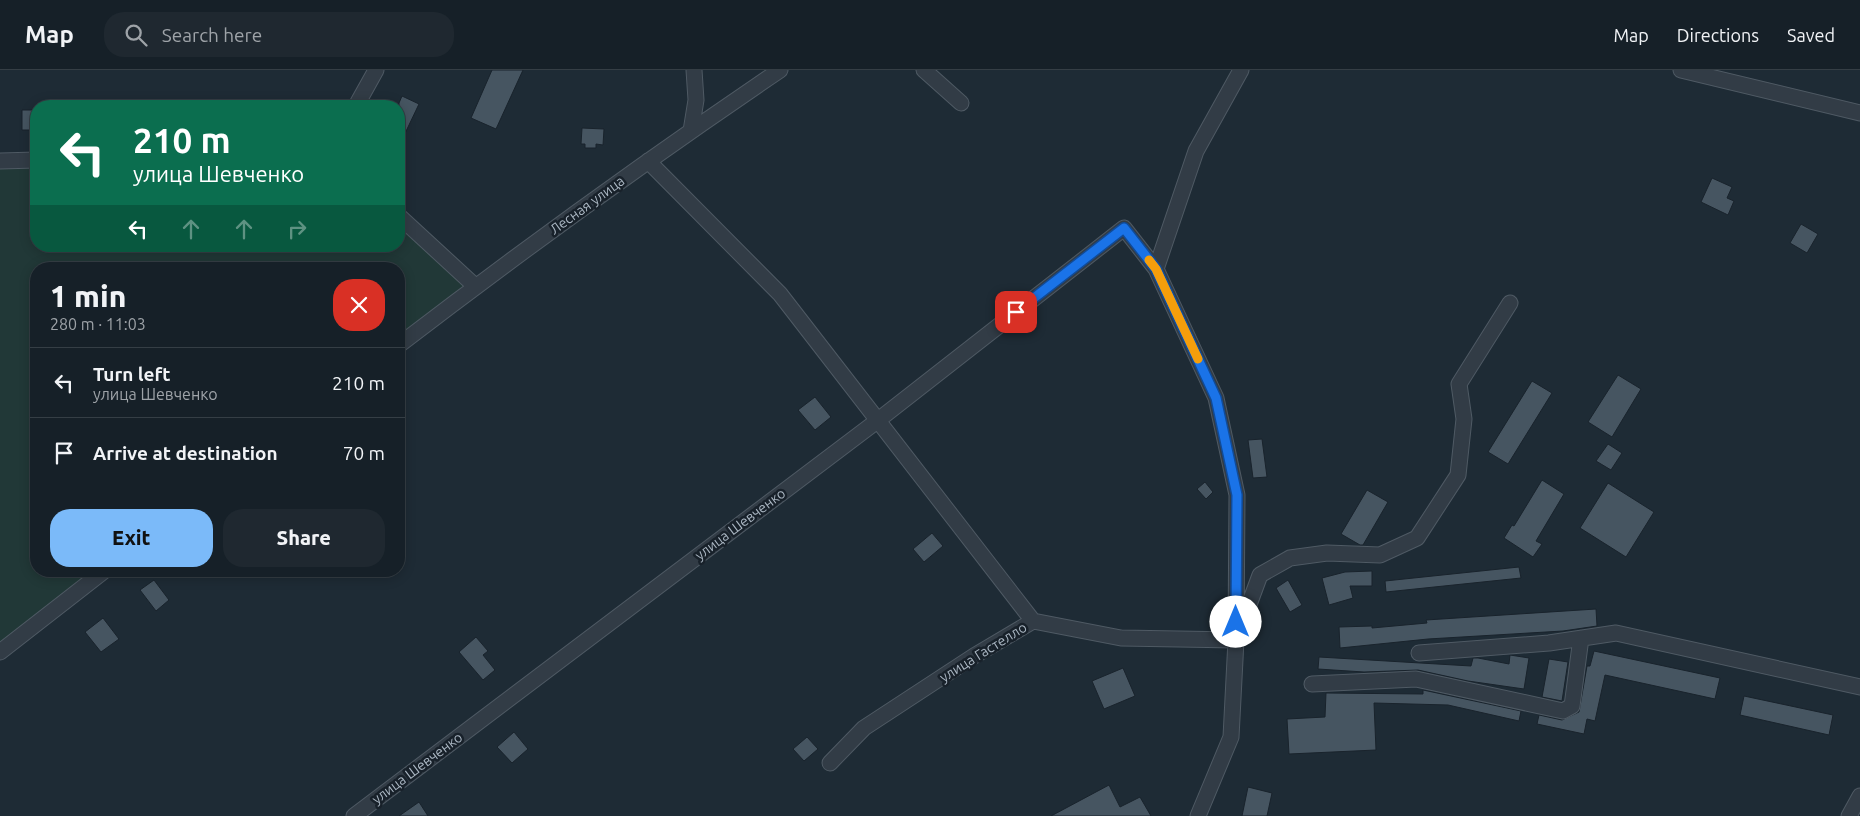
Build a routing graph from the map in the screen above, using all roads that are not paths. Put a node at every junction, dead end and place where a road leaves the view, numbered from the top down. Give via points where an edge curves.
1 (376, 70) edge
2 (694, 70) edge
3 (780, 70) edge
4 (924, 70) edge
5 (1241, 70) edge
6 (1681, 70) edge
7 (359, 100) edge
8 (961, 104) dead end
9 (1860, 113) edge
10 (691, 130) junction
11 (30, 160) edge
12 (0, 161) edge
13 (648, 161) junction
14 (405, 222) edge
15 (1156, 269) junction
16 (475, 286) junction
17 (1510, 303) dead end
18 (405, 340) edge
19 (876, 421) junction
20 (96, 577) edge
21 (1033, 621) junction
22 (1581, 638) junction
23 (1236, 640) junction
24 (0, 652) edge
25 (1419, 653) dead end
26 (1312, 684) dead end
27 (1860, 687) edge
28 (830, 763) dead end
29 (1860, 796) edge
30 (354, 816) edge
31 (1198, 816) edge
32 (1849, 816) edge

1 - 7 street
2 - 10 street via 696,100
3 - 10 street, Лесная улица
4 - 8 street
5 - 15 street via 1196,151
6 - 9 street
10 - 13 street, Лесная улица
11 - 12 street
13 - 16 street, Лесная улица
13 - 19 street via 780,294
14 - 16 street
15 - 19 street, улица Шевченко via 1124,228
15 - 23 street via 1216,398 1237,495
16 - 18 street, Лесная улица
17 - 23 street via 1459,384 1464,419 1458,475 1417,538 1380,555 1326,553 1290,558 1260,576
19 - 21 street
19 - 30 street, улица Шевченко
20 - 24 street
21 - 23 street, улица Гастелло via 1121,638
21 - 28 street, улица Гастелло via 864,728
22 - 25 street
22 - 26 street via 1572,706 1563,711 1416,679
22 - 27 street via 1616,633
23 - 31 street via 1231,737
29 - 32 street

